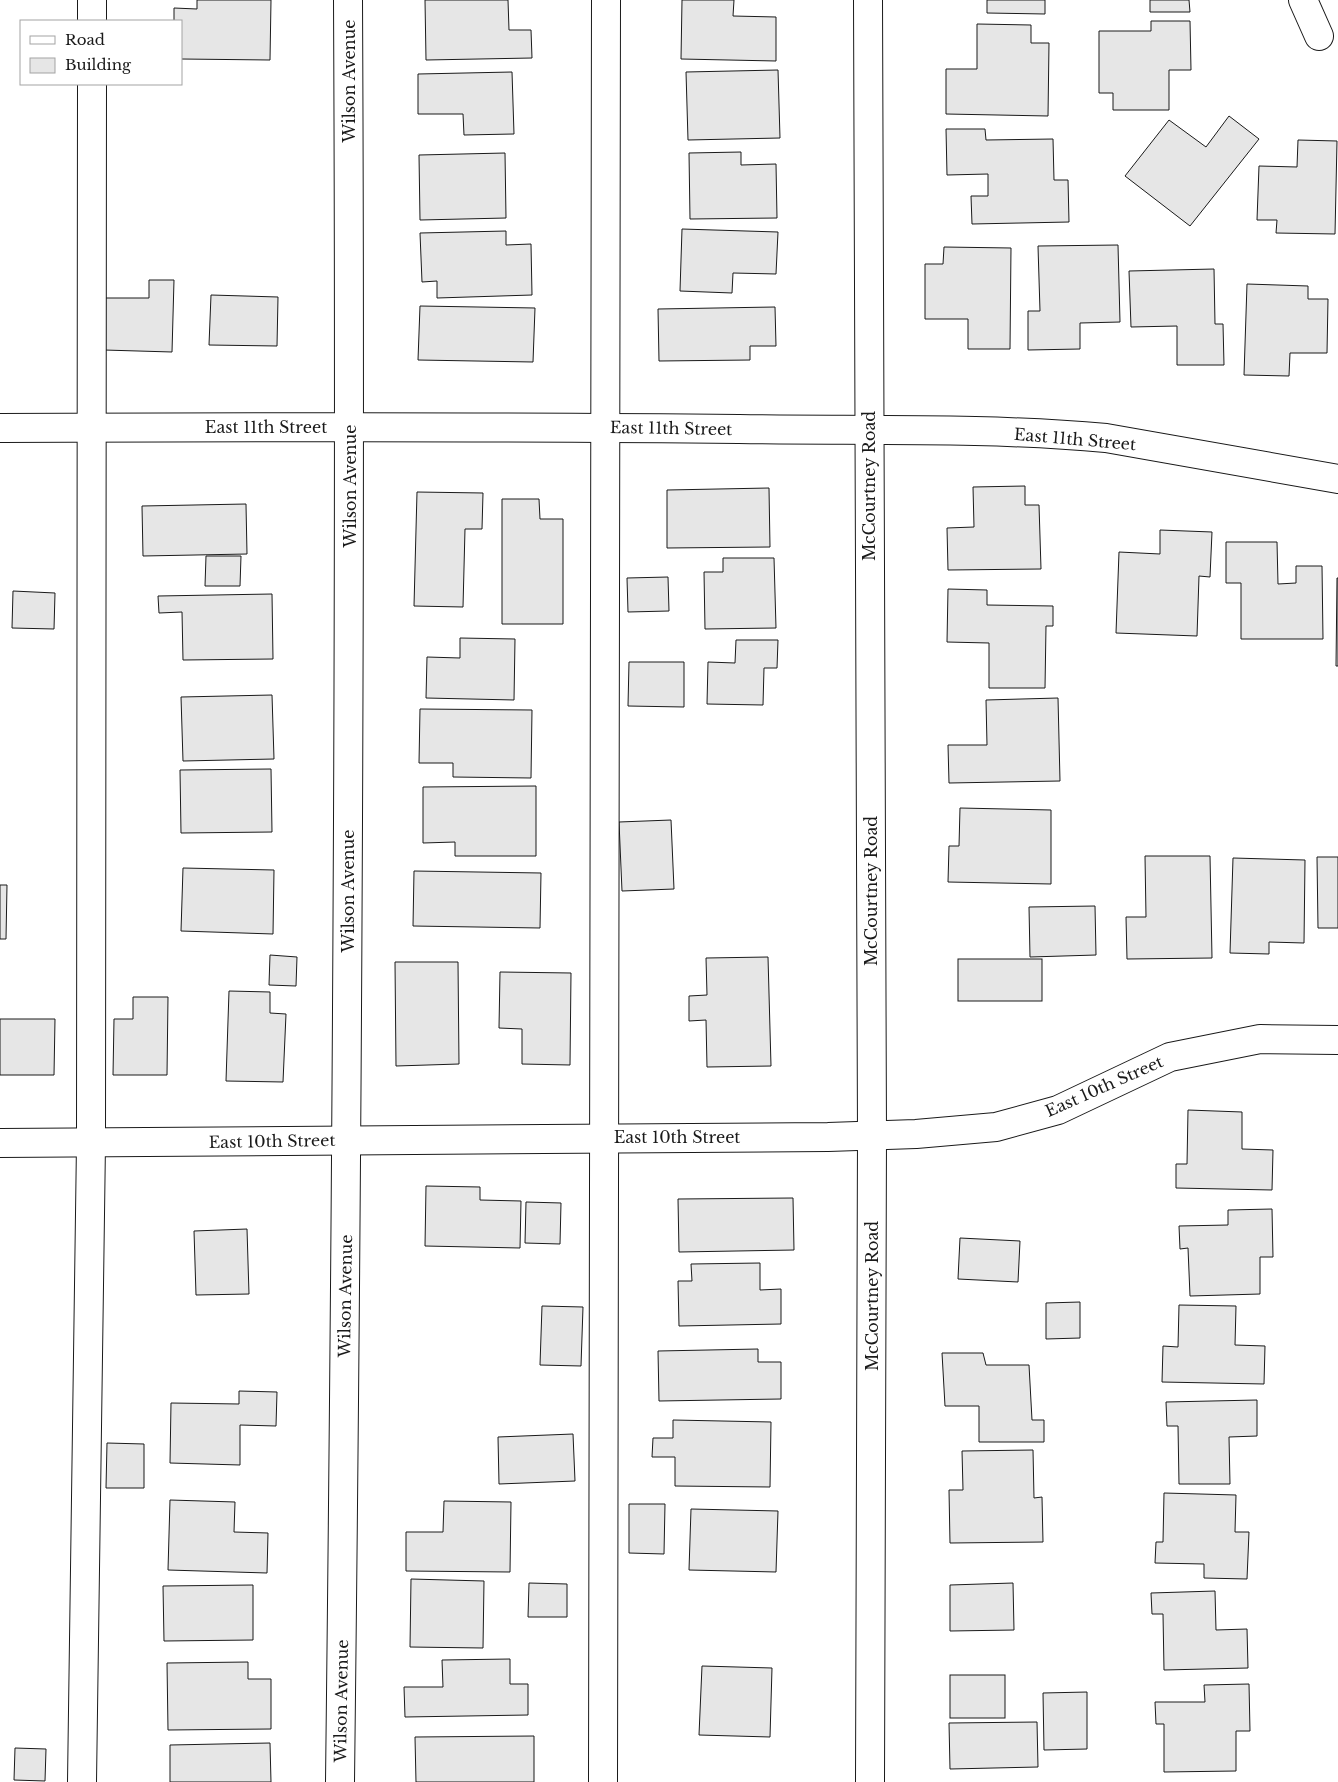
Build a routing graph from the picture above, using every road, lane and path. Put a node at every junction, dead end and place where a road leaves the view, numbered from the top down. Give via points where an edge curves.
1 (92, 0) edge
2 (348, 0) edge
3 (606, 0) edge
4 (868, 0) edge
5 (1303, 0) edge
6 (92, 20) edge
7 (1319, 36) dead end
8 (92, 85) edge
9 (351, 426) junction
10 (92, 427) junction
11 (606, 427) junction
12 (0, 428) edge
13 (868, 430) junction
14 (1338, 479) edge
15 (1338, 1040) edge
16 (872, 1136) junction
17 (605, 1137) junction
18 (347, 1140) junction
19 (91, 1142) junction
20 (0, 1143) edge
21 (82, 1782) edge
22 (340, 1782) edge
23 (603, 1782) edge
24 (870, 1782) edge

1 - 6 street
2 - 9 street, Wilson Avenue
3 - 11 street
4 - 13 street, McCourtney Road
5 - 7 street
8 - 10 street
9 - 10 street, East 11th Street
9 - 11 street, East 11th Street
9 - 18 street, Wilson Avenue
10 - 12 street, East 11th Street
10 - 19 street
11 - 13 street, East 11th Street
11 - 17 street
13 - 14 street, East 11th Street via 915,429 1106,438
13 - 16 street, McCourtney Road
15 - 16 street, East 10th Street via 1260,1039 1170,1057 1058,1110 1005,1125
16 - 17 street, East 10th Street
16 - 24 street, McCourtney Road
17 - 18 street, East 10th Street
17 - 23 street
18 - 19 street, East 10th Street
18 - 22 street, Wilson Avenue
19 - 20 street, East 10th Street
19 - 21 street

